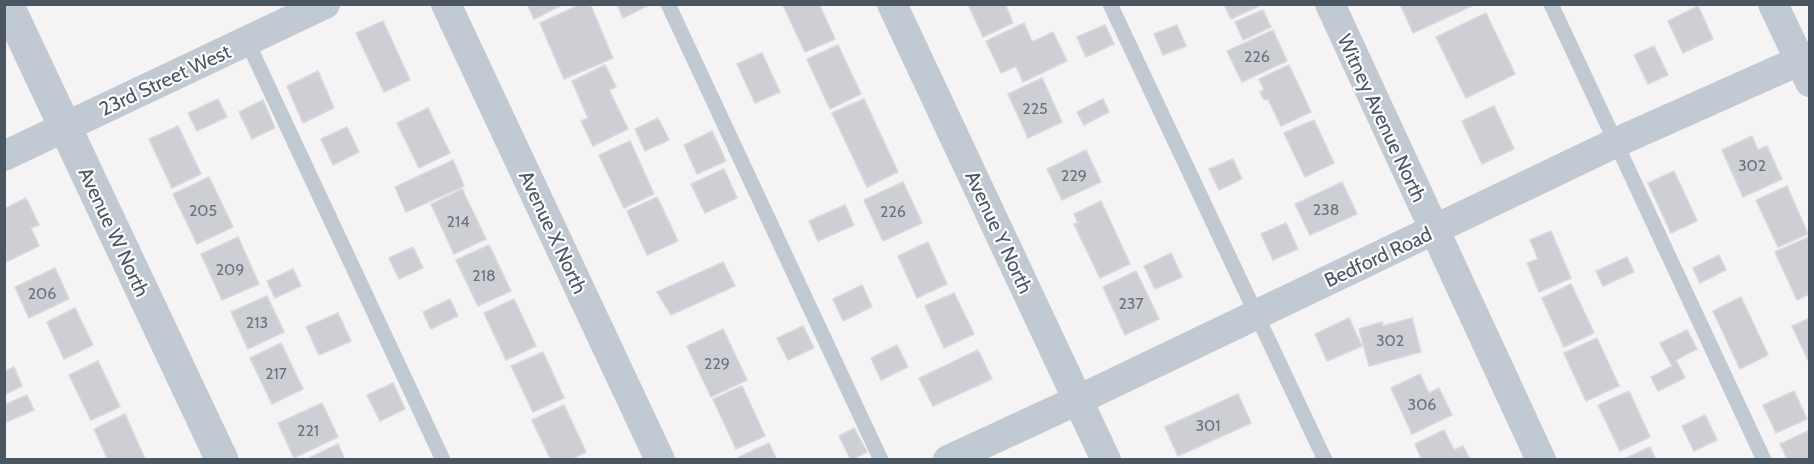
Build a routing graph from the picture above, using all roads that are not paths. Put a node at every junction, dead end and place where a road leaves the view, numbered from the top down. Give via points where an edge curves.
1 (7, 4) edge
2 (325, 4) edge
3 (446, 4) edge
4 (668, 4) edge
5 (892, 4) edge
6 (1110, 4) edge
7 (1330, 4) edge
8 (1551, 4) edge
9 (1773, 4) edge
10 (247, 41) junction
11 (1806, 66) edge
12 (65, 128) junction
13 (1615, 143) junction
14 (4, 156) edge
15 (1435, 230) junction
16 (1257, 315) junction
17 (1078, 400) junction
18 (222, 459) edge
19 (443, 459) edge
20 (660, 459) edge
21 (881, 459) edge
22 (948, 459) edge
23 (1106, 459) edge
24 (1325, 459) edge
25 (1541, 459) edge
26 (1764, 459) edge

1 - 12 street, Avenue W North
2 - 10 street, 23rd Street West
3 - 20 street, Avenue X North
4 - 21 lane
5 - 17 street, Avenue Y North
6 - 16 lane
7 - 15 street, Witney Avenue North
8 - 13 lane
9 - 11 street
10 - 12 street, 23rd Street West
10 - 19 lane
11 - 13 street, Bedford Road
12 - 14 street, 23rd Street West
12 - 18 street, Avenue W North
13 - 15 street, Bedford Road
13 - 26 lane
15 - 16 street, Bedford Road
15 - 25 street, Witney Avenue North
16 - 17 street, Bedford Road
16 - 24 lane
17 - 22 street, Bedford Road
17 - 23 street, Avenue Y North

